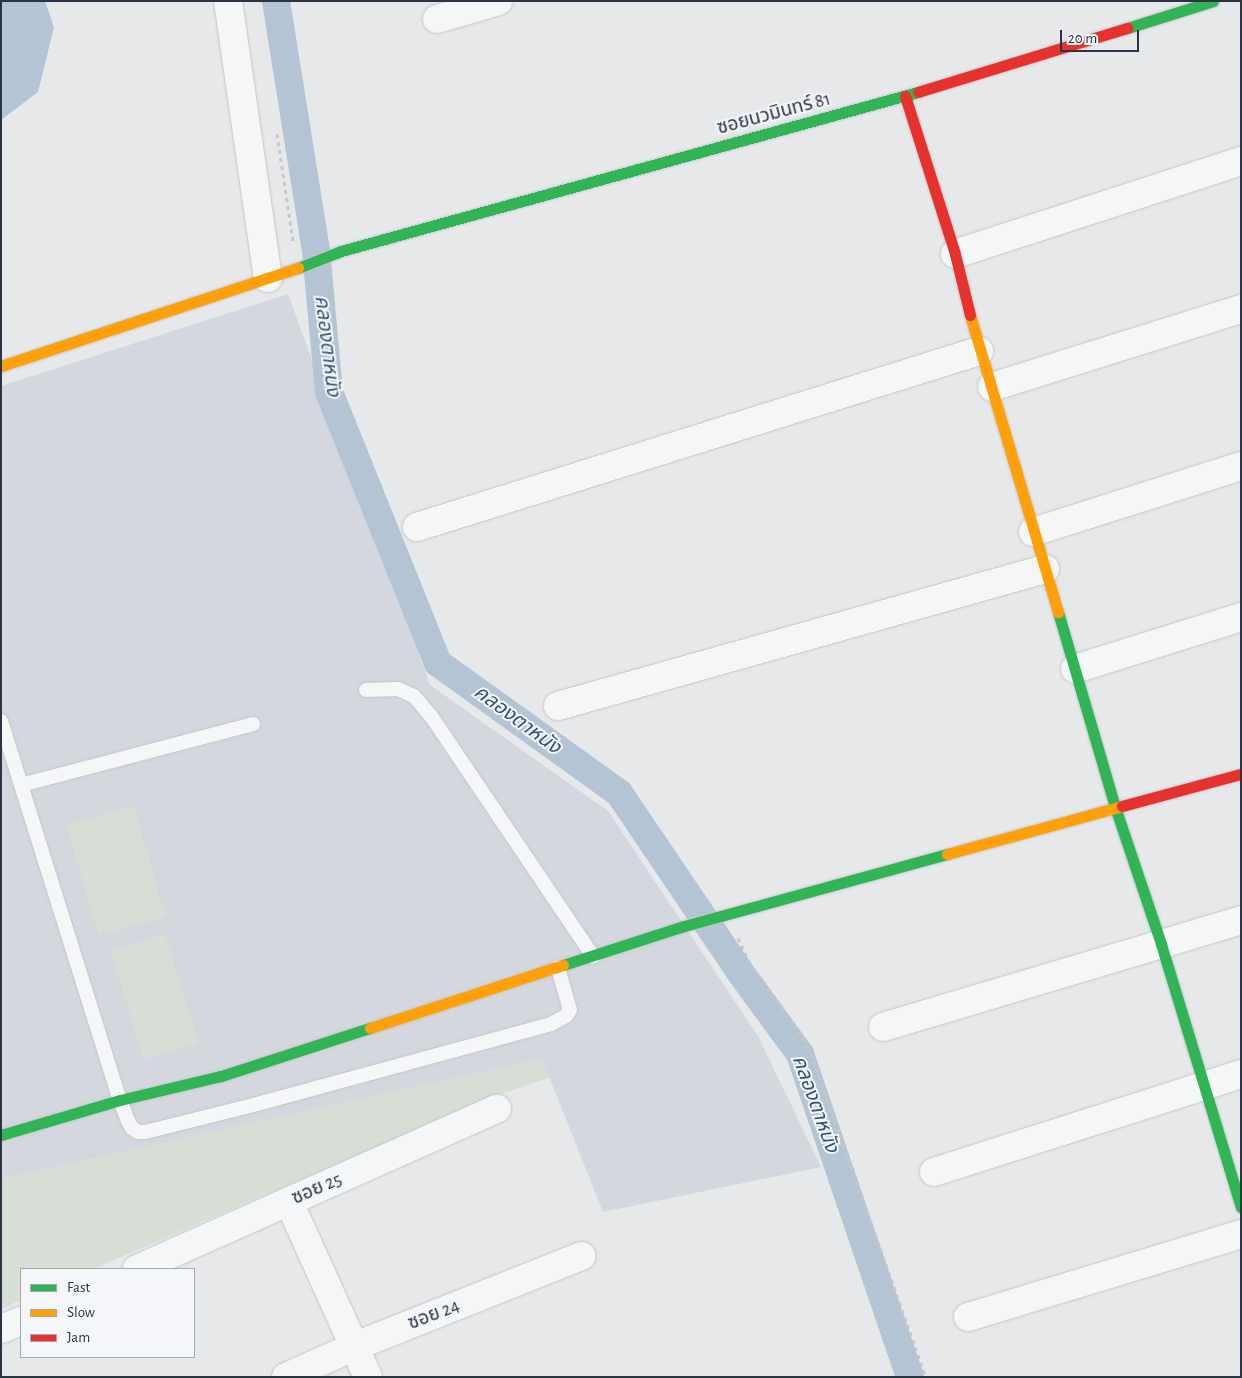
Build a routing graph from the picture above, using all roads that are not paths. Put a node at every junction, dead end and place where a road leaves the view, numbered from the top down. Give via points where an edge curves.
1 (228, 1) edge
2 (498, 1) edge
3 (1213, 1) edge
4 (437, 19) dead end
5 (905, 96) junction
6 (1241, 161) edge
7 (955, 254) junction
8 (268, 278) junction
9 (1241, 309) edge
10 (979, 351) junction
11 (1, 366) edge
12 (992, 387) junction
13 (1241, 466) edge
14 (417, 527) dead end
15 (1033, 532) junction
16 (1045, 569) junction
17 (1241, 617) edge
18 (1075, 669) junction
19 (366, 690) dead end
20 (558, 706) dead end
21 (1, 721) edge
22 (253, 724) dead end
23 (1241, 774) edge
24 (21, 785) junction
25 (1116, 810) junction
26 (1241, 920) edge
27 (1161, 944) junction
28 (593, 956) junction
29 (558, 968) junction
30 (883, 1027) dead end
31 (1241, 1074) edge
32 (1203, 1085) junction
33 (120, 1100) junction
34 (497, 1109) dead end
35 (1, 1135) edge
36 (934, 1172) dead end
37 (288, 1202) junction
38 (1241, 1207) edge
39 (1241, 1234) edge
40 (582, 1256) dead end
41 (139, 1268) edge
42 (968, 1317) dead end
43 (20, 1321) edge
44 (1, 1330) edge
45 (353, 1347) junction
46 (286, 1377) edge
47 (368, 1377) edge

1 - 8 street
2 - 4 street
3 - 5 street, ซอยนวมินทร์ 81
5 - 7 street
5 - 8 street, ซอยนวมินทร์ 81 via 341,251
6 - 7 street
7 - 10 street
8 - 11 street, ซอยนวมินทร์ 81
9 - 12 street
10 - 12 street
10 - 14 street
12 - 15 street
13 - 15 street
15 - 16 street
16 - 18 street
16 - 20 street
17 - 18 street
18 - 25 street
19 - 28 lane via 398,688 414,696 431,716
21 - 24 lane
22 - 24 lane
23 - 25 street
24 - 33 lane
25 - 27 street
25 - 28 street via 684,926
26 - 27 street
27 - 30 street
27 - 32 street
28 - 29 street
29 - 33 street via 221,1076
29 - 33 lane via 570,1010 551,1024 145,1132 132,1128
31 - 32 street
32 - 36 street
32 - 38 street
33 - 35 street
34 - 37 street, ซอย 25
37 - 41 street, ซอย 25
37 - 45 street
39 - 42 street
40 - 45 street, ซอย 24
43 - 44 street
45 - 46 street, ซอย 24
45 - 47 street

